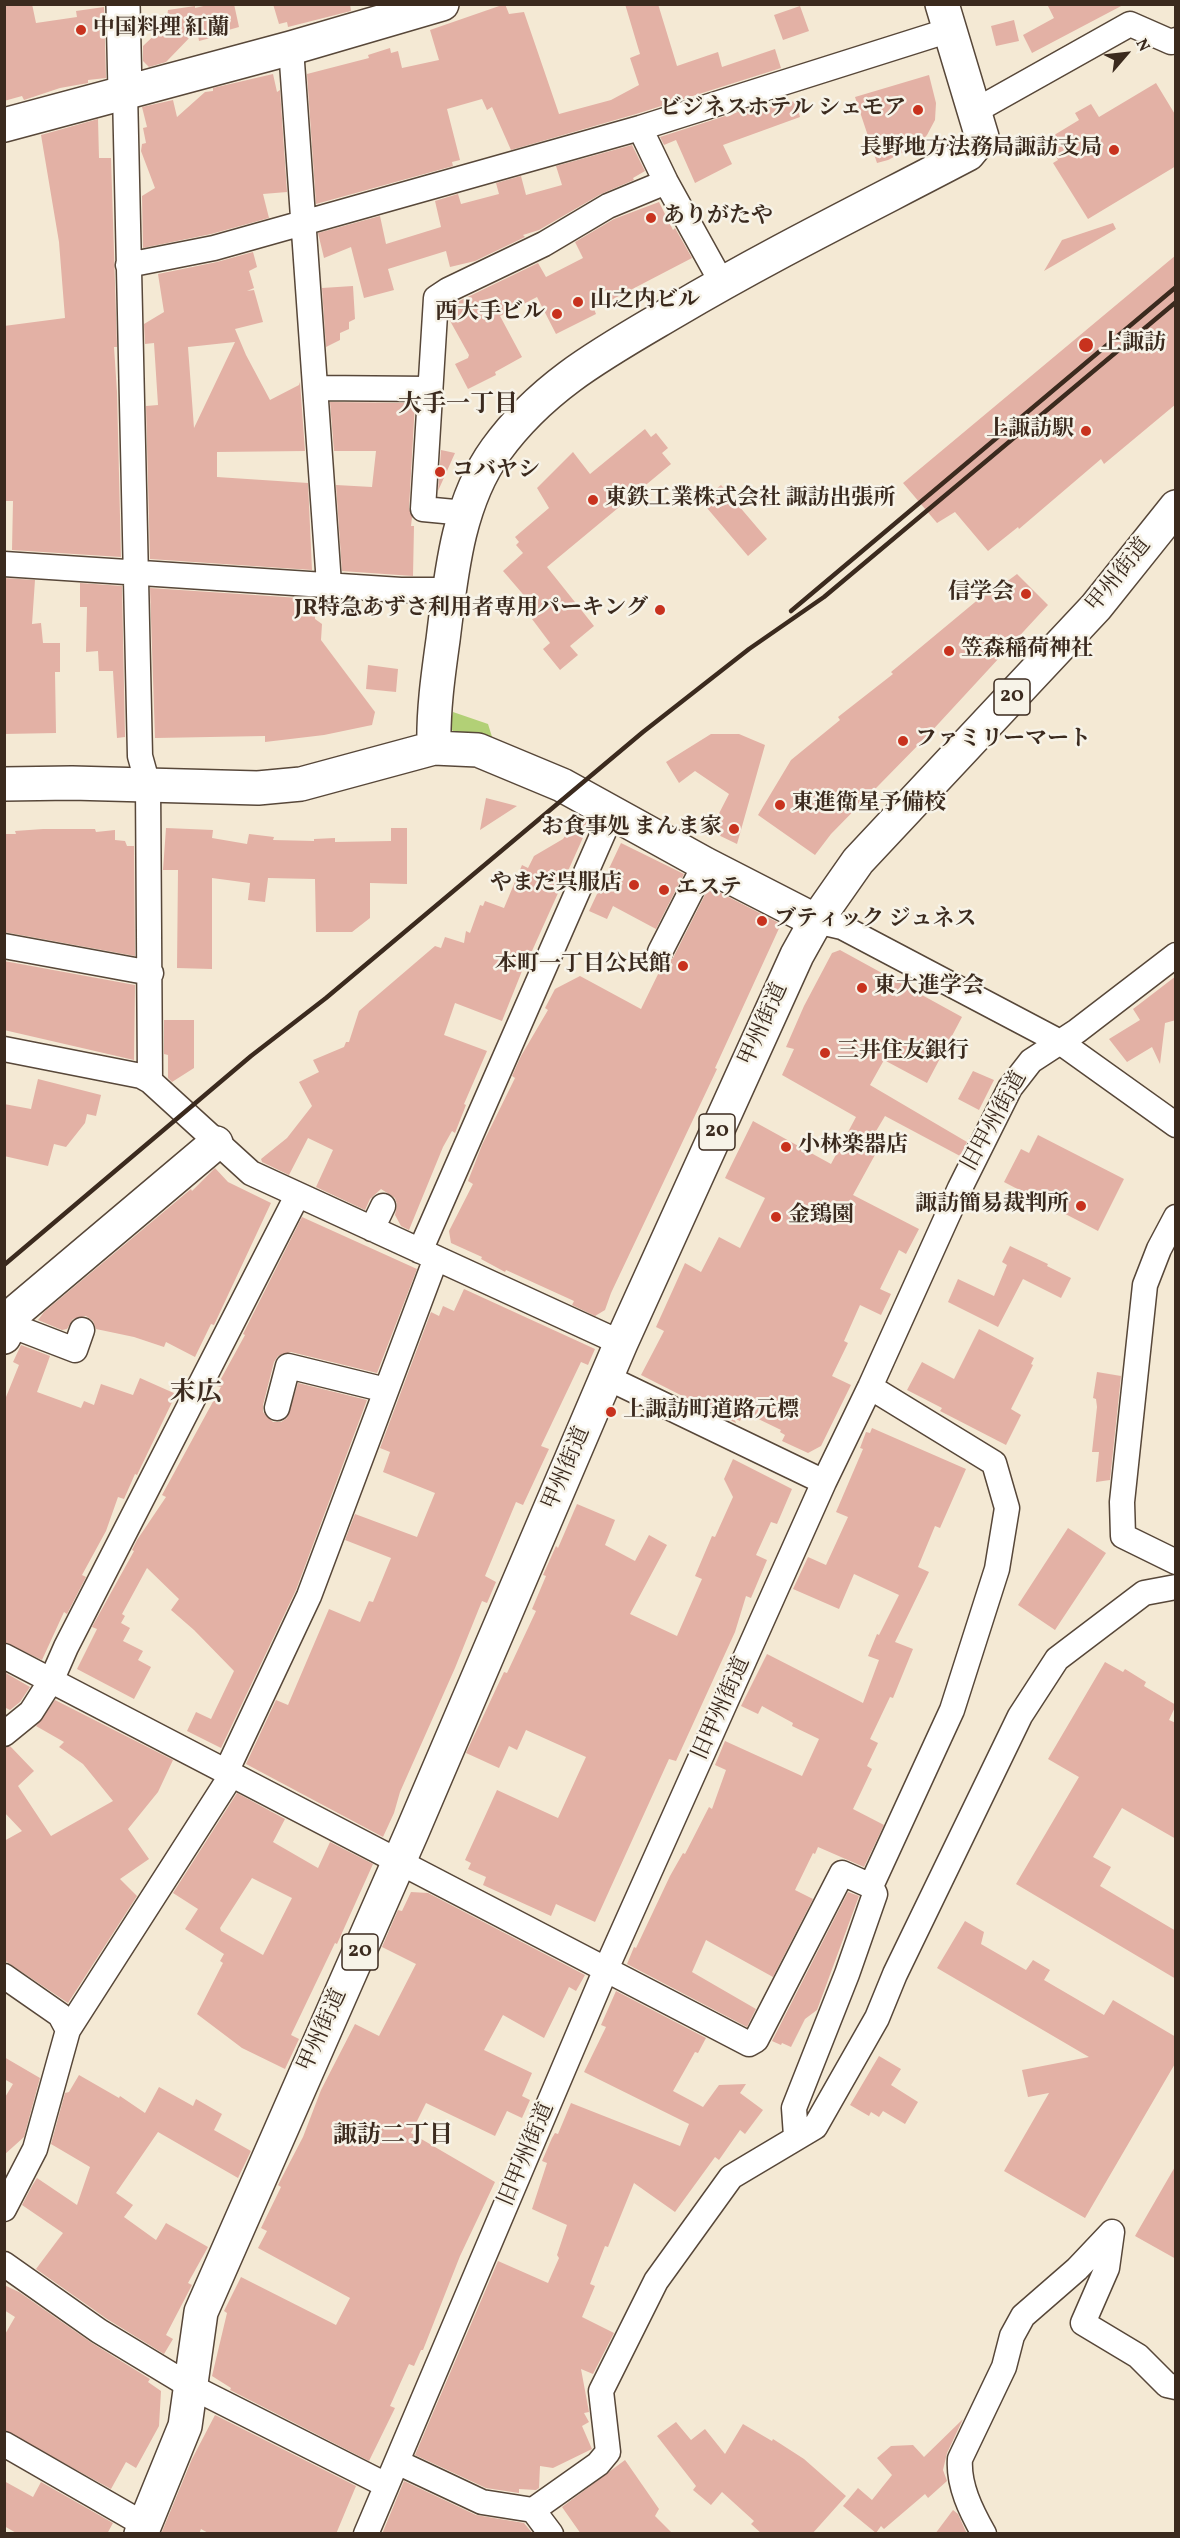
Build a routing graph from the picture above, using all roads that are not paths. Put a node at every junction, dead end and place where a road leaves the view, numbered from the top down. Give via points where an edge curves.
1 (123, 4) edge
2 (442, 4) edge
3 (946, 17) edge
4 (1176, 40) edge
5 (291, 48) junction
6 (125, 92) junction
7 (975, 111) junction
8 (4, 125) edge
9 (640, 128) junction
10 (666, 182) junction
11 (303, 222) junction
12 (128, 265) junction
13 (722, 283) junction
14 (316, 388) junction
15 (430, 389) junction
16 (1176, 507) edge
17 (465, 513) junction
18 (4, 564) edge
19 (137, 572) junction
20 (329, 584) junction
21 (449, 590) junction
22 (434, 748) junction
23 (4, 784) edge
24 (148, 785) junction
25 (612, 813) junction
26 (705, 864) junction
27 (816, 921) junction
28 (4, 946) edge
29 (660, 951) dead end
30 (1176, 955) edge
31 (151, 973) junction
32 (1059, 1042) junction
33 (4, 1049) edge
34 (150, 1081) junction
35 (1176, 1125) edge
36 (216, 1143) junction
37 (297, 1196) junction
38 (383, 1206) dead end
39 (1176, 1217) edge
40 (372, 1230) junction
41 (428, 1255) junction
42 (82, 1330) dead end
43 (7, 1331) edge
44 (621, 1343) junction
45 (608, 1378) junction
46 (870, 1388) junction
47 (386, 1390) junction
48 (276, 1408) dead end
49 (824, 1482) junction
50 (1176, 1562) edge
51 (1176, 1587) edge
52 (4, 1656) edge
53 (52, 1679) junction
54 (4, 1734) edge
55 (227, 1770) junction
56 (399, 1860) junction
57 (871, 1886) junction
58 (606, 1969) junction
59 (4, 1976) edge
60 (68, 2030) junction
61 (796, 2136) junction
62 (4, 2209) edge
63 (4, 2264) edge
64 (190, 2386) junction
65 (1176, 2387) edge
66 (4, 2444) edge
67 (397, 2462) junction
68 (386, 2485) junction
69 (533, 2510) junction
70 (143, 2529) edge
71 (366, 2534) edge
72 (551, 2534) edge
73 (984, 2534) edge

1 - 6 main road
2 - 5 main road
3 - 7 main road
3 - 9 street
4 - 7 street via 1171,42 1130,24
5 - 6 main road
5 - 11 street
6 - 8 main road
6 - 12 street
7 - 13 main road via 982,137 968,154
9 - 10 street
9 - 11 street
10 - 13 street
10 - 15 street via 608,206 544,244 436,298
11 - 12 street via 214,248
11 - 14 street
12 - 19 street
13 - 17 main road via 582,366 539,400 495,451
14 - 15 street
14 - 20 street
15 - 17 street via 423,508
16 - 27 main road, 甲州街道 / 20 via 1096,607 858,861
17 - 21 main road
18 - 19 street
19 - 20 street
19 - 24 street via 140,756
20 - 21 street
21 - 22 main road via 433,715
22 - 24 main road via 301,784 258,788
22 - 25 main road via 478,750 562,785
23 - 24 main road
24 - 31 street
25 - 26 main road
25 - 41 street
26 - 27 main road
26 - 29 street
27 - 32 street via 842,927
27 - 44 main road, 甲州街道 / 20
28 - 31 street
30 - 32 street, 旧甲州街道
31 - 34 street
32 - 35 street
32 - 46 street, 旧甲州街道 via 1031,1061 1010,1088 960,1188
33 - 34 street
34 - 36 street
36 - 37 street via 251,1173
36 - 43 main road via 18,1310
37 - 40 street
37 - 53 street
38 - 40 street
39 - 50 street via 1145,1286 1122,1502 1124,1536
40 - 41 street
41 - 44 street
41 - 47 street
42 - 43 street via 75,1350
44 - 45 main road, 甲州街道 / 20
45 - 49 street
45 - 56 main road, 甲州街道 / 20
46 - 49 street, 旧甲州街道
46 - 57 street via 994,1463 1007,1508 997,1569 952,1710
47 - 48 street via 288,1366
47 - 55 street via 309,1596
49 - 58 street, 旧甲州街道
51 - 61 street via 1144,1593 1057,1659 1020,1716 877,2018 815,2127
52 - 53 street
53 - 54 street via 31,1712
53 - 55 street
55 - 56 street
55 - 60 street via 227,1782
56 - 58 street
56 - 64 main road, 甲州街道 / 20 via 201,2312
57 - 58 street via 842,1873 756,2040 749,2044
57 - 61 street via 874,1894 847,1974 794,2108
58 - 67 street, 旧甲州街道
59 - 60 street via 60,2015
60 - 62 street via 35,2149
61 - 69 street via 731,2177 656,2280 601,2391 608,2452 598,2464
63 - 64 street via 99,2331
64 - 68 street
64 - 70 main road, 甲州街道 / 20 via 185,2426
65 - 73 street via 1167,2385 1138,2356 1083,2323 1107,2268 1112,2232 1023,2316 1012,2336 1004,2367 960,2459 958,2476
66 - 70 street
67 - 68 street, 旧甲州街道
67 - 69 street via 482,2502
68 - 71 street, 旧甲州街道
69 - 72 street

